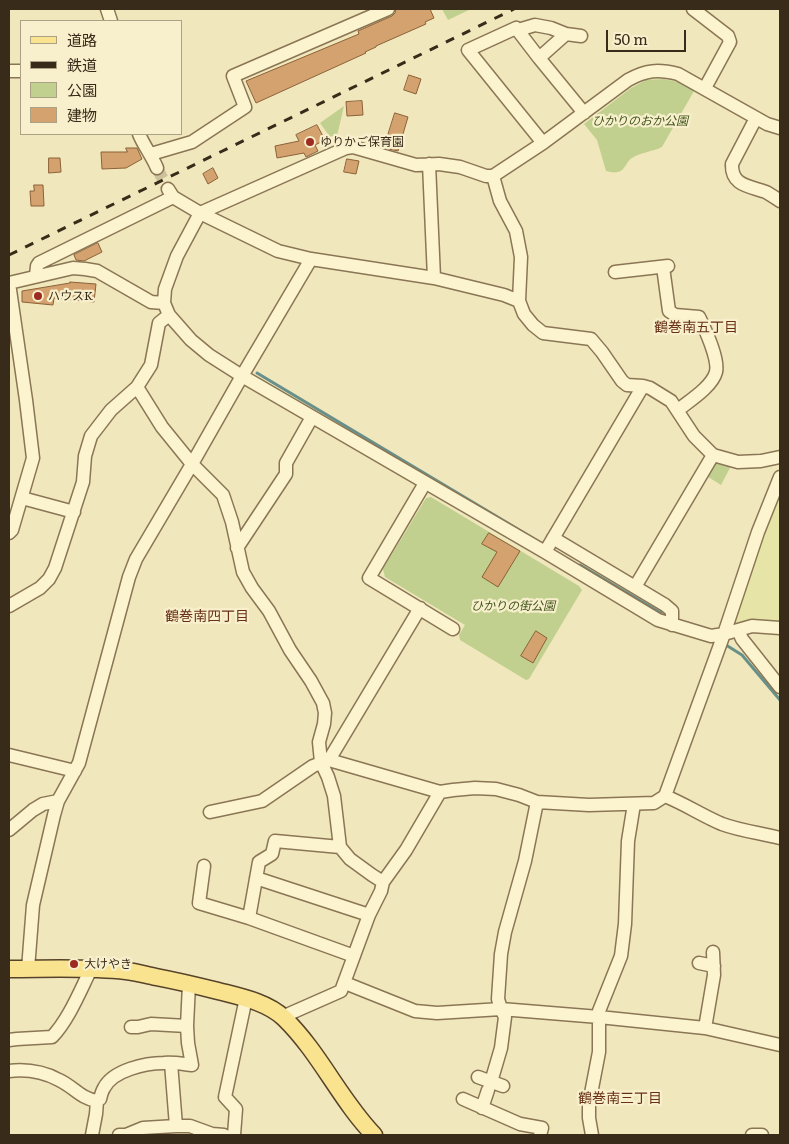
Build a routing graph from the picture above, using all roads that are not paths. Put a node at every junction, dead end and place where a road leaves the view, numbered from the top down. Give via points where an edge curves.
1 (388, 9) edge
2 (693, 9) edge
3 (518, 30) junction
4 (566, 34) junction
5 (581, 36) dead end
6 (539, 58) junction
7 (704, 88) junction
8 (584, 113) junction
9 (756, 118) junction
10 (780, 128) edge
11 (140, 135) edge
12 (543, 143) junction
13 (151, 154) junction
14 (429, 164) junction
15 (158, 168) tunnel mouth
16 (492, 176) junction
17 (780, 201) edge
18 (200, 213) junction
19 (311, 258) junction
20 (615, 272) dead end
21 (36, 276) junction
22 (434, 278) junction
23 (519, 301) junction
24 (167, 309) junction
25 (11, 323) edge
26 (242, 376) junction
27 (644, 386) junction
28 (137, 387) junction
29 (678, 410) junction
30 (312, 417) junction
31 (713, 455) junction
32 (780, 457) edge
33 (192, 464) junction
34 (780, 476) edge
35 (425, 483) junction
36 (22, 498) junction
37 (74, 512) junction
38 (9, 533) edge
39 (553, 538) junction
40 (237, 548) junction
41 (545, 552) junction
42 (635, 587) junction
43 (9, 606) edge
44 (420, 608) junction
45 (672, 625) junction
46 (780, 628) edge
47 (453, 630) dead end
48 (738, 630) junction
49 (724, 634) junction
50 (780, 687) edge
51 (9, 755) edge
52 (325, 761) junction
53 (75, 771) junction
54 (440, 792) junction
55 (665, 796) junction
56 (58, 800) junction
57 (537, 802) junction
58 (634, 804) junction
59 (210, 812) dead end
60 (9, 830) edge
61 (780, 838) edge
62 (340, 847) junction
63 (204, 866) dead end
64 (256, 878) junction
65 (383, 882) junction
66 (369, 916) junction
67 (249, 918) junction
68 (714, 952) dead end
69 (354, 956) junction
70 (699, 963) dead end
71 (714, 966) junction
72 (9, 969) edge
73 (28, 969) junction
74 (92, 969) junction
75 (345, 983) junction
76 (190, 984) junction
77 (246, 998) junction
78 (501, 1009) junction
79 (282, 1017) junction
80 (599, 1017) junction
81 (187, 1026) junction
82 (131, 1027) dead end
83 (705, 1028) junction
84 (9, 1040) edge
85 (780, 1045) edge
86 (172, 1063) junction
87 (9, 1071) edge
88 (478, 1077) dead end
89 (494, 1086) junction
90 (463, 1098) dead end
91 (97, 1101) junction
92 (482, 1108) junction
93 (176, 1126) junction
94 (92, 1135) edge
95 (118, 1135) edge
96 (224, 1135) edge
97 (234, 1135) edge
98 (374, 1135) edge
99 (540, 1135) edge
100 (592, 1135) edge
101 (752, 1135) edge
102 (762, 1135) edge

1 - 13 street via 233,76 246,107 192,142
2 - 7 street via 728,36 730,42
3 - 4 street via 535,24
3 - 6 street
3 - 12 street via 516,28 468,50
4 - 5 street
4 - 6 street
6 - 8 street
7 - 8 street via 678,74 653,70 628,80
7 - 9 street
8 - 12 street
9 - 10 street
9 - 17 street via 732,164 732,171 739,183 768,193
11 - 13 street
12 - 16 street
13 - 15 street
14 - 16 street via 460,167
14 - 18 street via 416,165 353,147 346,148
14 - 22 street
16 - 23 street via 518,240 521,258
18 - 19 street via 278,252
18 - 21 street via 171,193 39,263
18 - 24 street via 170,273 165,289
19 - 22 street
19 - 26 street
20 - 29 street via 665,266 669,311 675,316 699,317 710,341 716,373 704,389
21 - 24 street via 74,268 97,271
21 - 25 street via 9,283
22 - 23 street
23 - 27 street via 524,314 543,332 591,339 622,381
24 - 26 street via 191,340
24 - 28 street via 160,323 151,365
25 - 36 street via 33,458
26 - 30 street
26 - 33 street
27 - 29 street via 671,400
27 - 39 street
28 - 33 street via 162,427
28 - 37 street via 111,410 91,436
29 - 31 street via 694,436
30 - 35 street
30 - 40 street via 286,463 286,474
31 - 32 street via 738,462
31 - 42 street
33 - 40 street via 223,495
33 - 53 street via 136,559 129,577
34 - 49 street
35 - 41 street
35 - 44 street via 369,578
36 - 37 street
36 - 38 street
37 - 43 street via 49,579
39 - 41 street
39 - 42 street
40 - 52 street via 243,572 323,703 324,724 319,742
41 - 45 street via 658,620
42 - 45 street via 672,611
44 - 47 street
44 - 52 street
45 - 49 street via 711,636
46 - 48 street via 752,626
48 - 49 street
48 - 50 street
49 - 55 street
51 - 53 street
52 - 54 street
52 - 59 street via 262,801
52 - 62 street via 334,796
53 - 56 street
54 - 57 street via 475,788 496,790
54 - 65 street
55 - 58 street via 654,803
55 - 61 street via 721,823
56 - 60 street via 33,810
56 - 73 street via 34,905
57 - 58 street
57 - 78 street via 526,861 501,954 498,999
58 - 80 street via 628,841 621,956
62 - 64 street via 275,841 272,854 260,862
62 - 65 street via 350,859
63 - 67 street via 199,903
64 - 66 street
64 - 67 street
65 - 66 street
66 - 69 street
67 - 69 street
68 - 71 street
69 - 75 street
70 - 71 street
71 - 83 street
72 - 73 main road
73 - 74 main road
74 - 76 main road
74 - 84 street via 52,1037
75 - 78 street via 416,1011
75 - 79 street via 341,991
76 - 77 main road
76 - 81 street
77 - 79 main road
77 - 97 street via 225,1097 236,1109
78 - 80 street
78 - 89 street via 505,1017
79 - 98 main road via 294,1028
80 - 83 street
80 - 100 street via 600,1052 589,1104
81 - 82 street via 151,1024
81 - 86 street via 192,1064
83 - 85 street
86 - 91 street via 151,1064 123,1072 107,1083
86 - 93 street
87 - 91 street via 42,1073
88 - 89 street
89 - 92 street
90 - 92 street
91 - 94 street
92 - 99 street via 520,1124 542,1128
93 - 95 street via 143,1128
93 - 96 street via 190,1126
101 - 102 street

